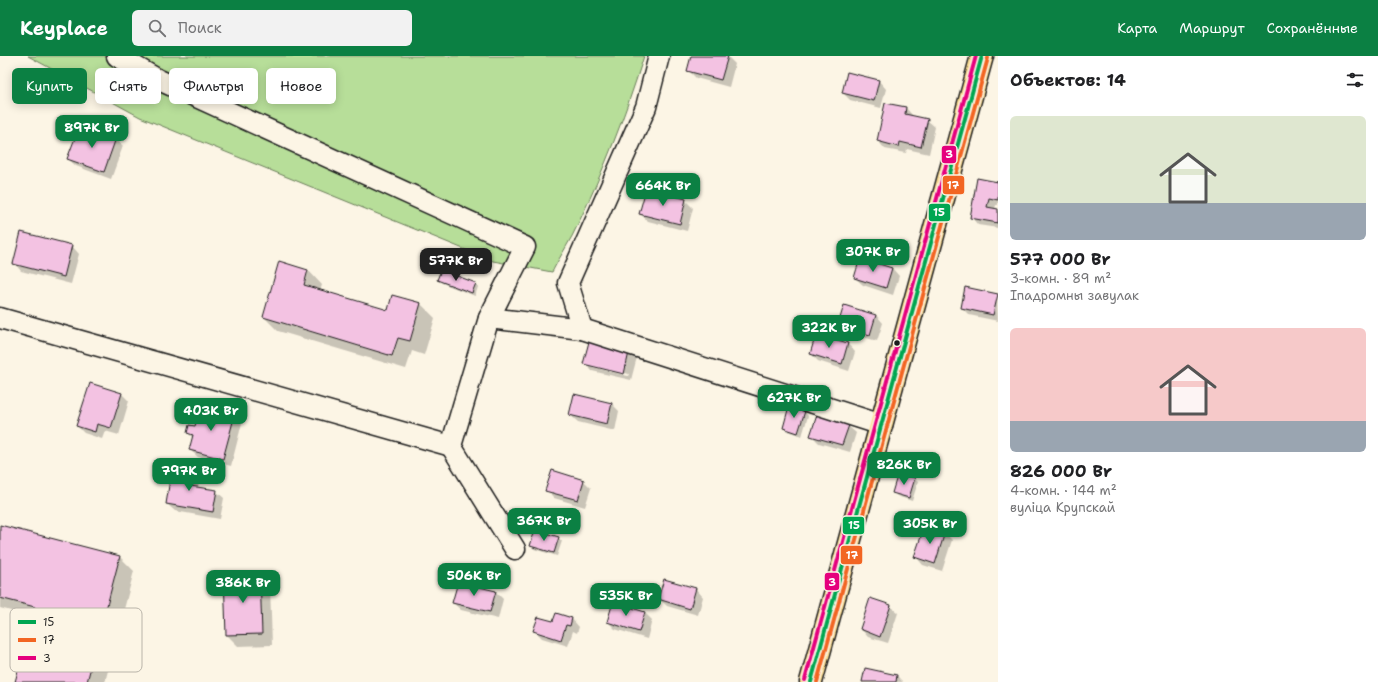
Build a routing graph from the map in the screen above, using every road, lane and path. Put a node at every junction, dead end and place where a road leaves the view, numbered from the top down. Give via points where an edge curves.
1 (117, 56) edge
2 (659, 56) edge
3 (982, 56) edge
4 (0, 318) edge
5 (489, 318) junction
6 (582, 329) junction
7 (882, 425) junction
8 (451, 446) junction
9 (515, 549) dead end
10 (812, 682) edge

1 - 5 street via 157,79 525,248
2 - 6 street via 646,107 568,283
3 - 7 main road
4 - 8 street
5 - 6 street
5 - 8 street
6 - 7 street
7 - 10 main road
8 - 9 street

